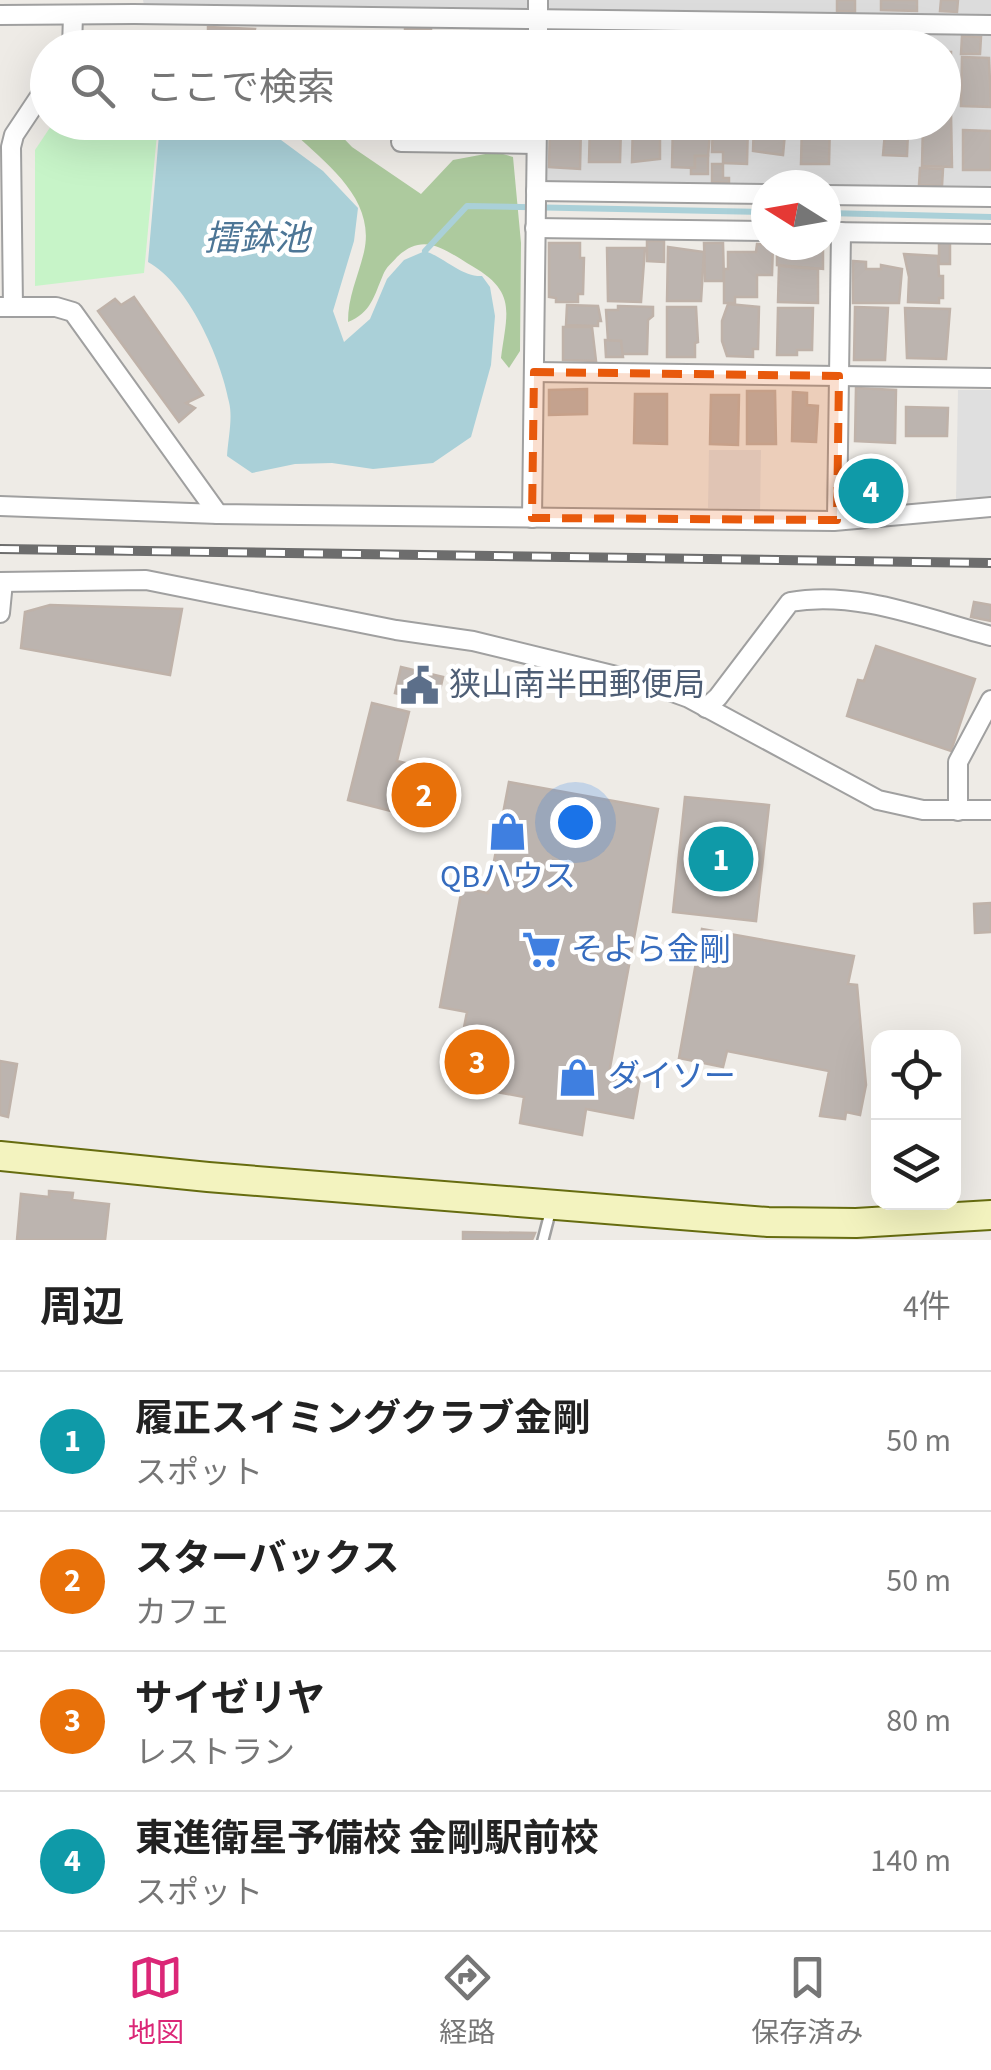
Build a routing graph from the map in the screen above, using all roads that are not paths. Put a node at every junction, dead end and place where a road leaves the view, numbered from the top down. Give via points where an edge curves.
1 (134, 7) edge
2 (538, 10) edge
3 (73, 14) junction
4 (0, 16) edge
5 (991, 24) edge
6 (73, 30) edge
7 (30, 111) edge
8 (536, 140) edge
9 (401, 142) dead end
10 (536, 144) junction
11 (751, 195) edge
12 (841, 195) edge
13 (991, 197) edge
14 (535, 209) junction
15 (751, 230) edge
16 (841, 232) edge
17 (991, 234) edge
18 (834, 260) edge
19 (6, 307) edge
20 (534, 372) junction
21 (839, 376) junction
22 (991, 378) edge
23 (0, 506) edge
24 (991, 507) edge
25 (218, 514) junction
26 (532, 518) junction
27 (837, 520) junction
28 (2, 582) edge
29 (0, 614) edge
30 (991, 636) edge
31 (991, 700) edge
32 (706, 708) junction
33 (991, 810) edge
34 (958, 811) junction
35 (0, 1156) edge
36 (552, 1206) junction
37 (991, 1215) edge
38 (543, 1240) edge

1 - 2 street
1 - 3 street
2 - 5 street
3 - 4 street
3 - 6 street
7 - 19 street via 11,147
8 - 10 street
9 - 10 street
10 - 14 street
11 - 14 street
12 - 13 street
14 - 15 street
14 - 20 street
16 - 17 street
18 - 21 street
19 - 25 street via 73,312
20 - 21 street
20 - 26 street
21 - 22 street
21 - 27 street
23 - 25 street
24 - 27 street
25 - 26 street
26 - 27 street
28 - 29 street
28 - 32 street via 146,580 474,641 653,685
30 - 32 street via 872,604 790,602
31 - 34 street via 958,762
32 - 34 street via 878,800
33 - 34 street
35 - 36 street
36 - 37 street via 768,1222
36 - 38 lane

